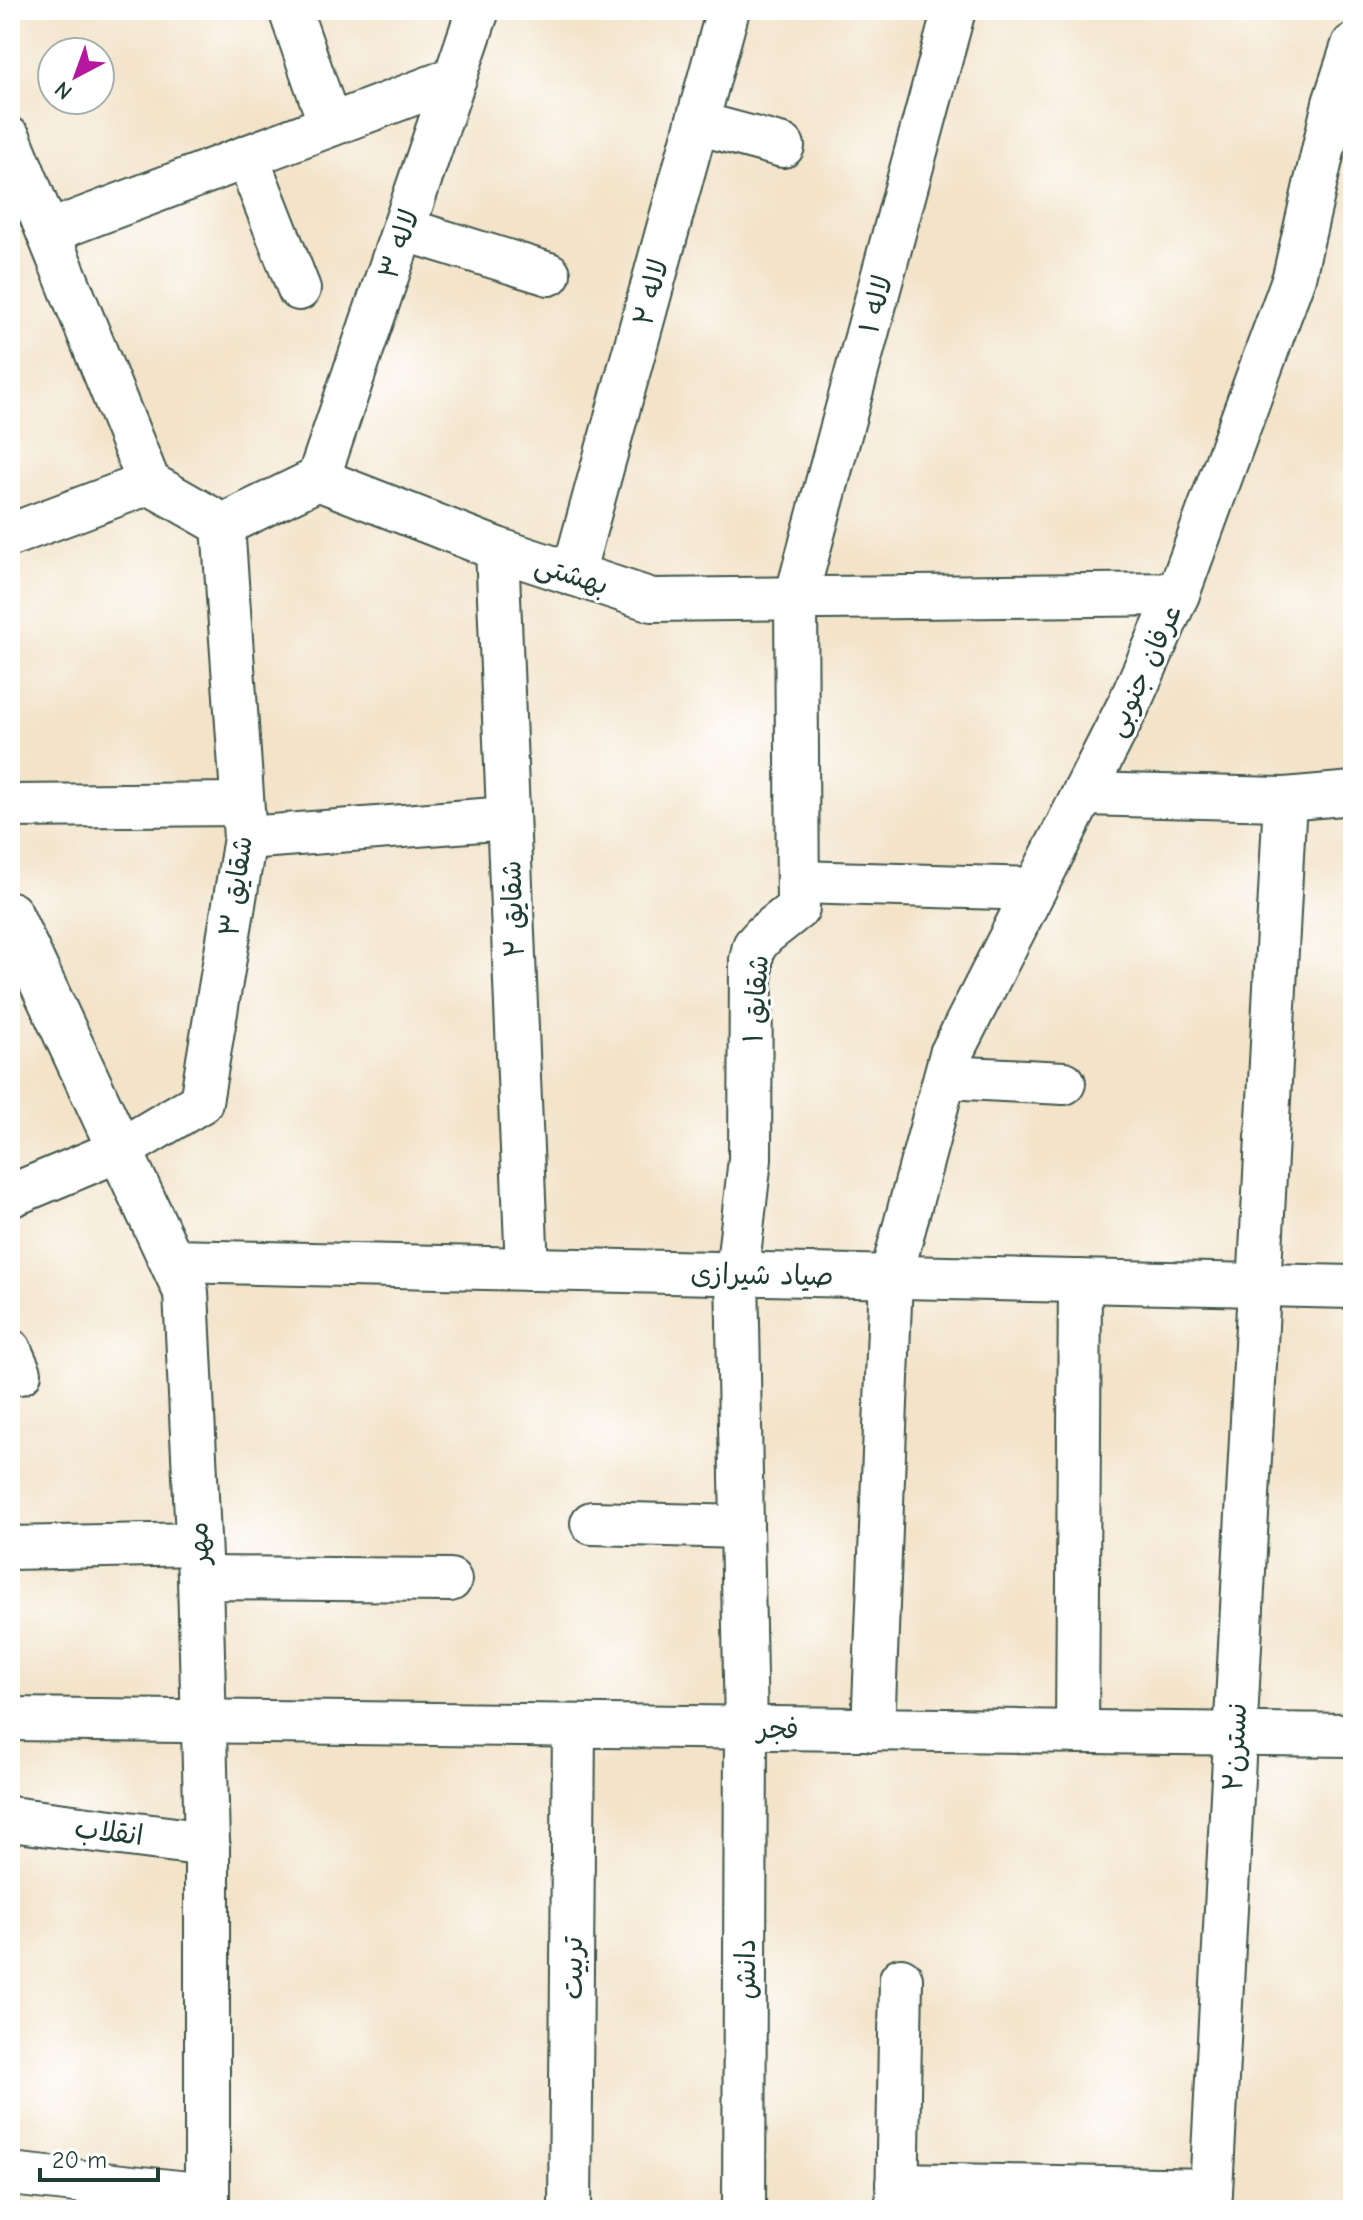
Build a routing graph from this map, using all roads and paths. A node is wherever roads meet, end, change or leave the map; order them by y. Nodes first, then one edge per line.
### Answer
1 (290, 10) edge
2 (478, 10) edge
3 (728, 10) edge
4 (954, 10) edge
5 (1353, 45) edge
6 (455, 78) junction
7 (697, 123) junction
8 (330, 125) junction
9 (10, 139) edge
10 (783, 146) dead end
11 (247, 157) junction
12 (403, 229) junction
13 (48, 232) junction
14 (549, 274) dead end
15 (299, 289) dead end
16 (318, 479) junction
17 (149, 483) junction
18 (223, 525) junction
19 (10, 535) edge
20 (497, 549) junction
21 (573, 574) junction
22 (1178, 594) junction
23 (796, 598) junction
24 (1353, 793) edge
25 (1083, 794) junction
26 (1285, 799) junction
27 (10, 806) edge
28 (508, 818) junction
29 (243, 821) junction
30 (798, 882) junction
31 (1035, 889) junction
32 (10, 914) edge
33 (945, 1077) junction
34 (1064, 1083) dead end
35 (120, 1150) junction
36 (10, 1196) edge
37 (171, 1261) junction
38 (527, 1269) junction
39 (737, 1273) junction
40 (891, 1277) junction
41 (1080, 1281) junction
42 (1259, 1284) junction
43 (1353, 1287) edge
44 (592, 1523) dead end
45 (742, 1527) junction
46 (10, 1548) edge
47 (199, 1561) junction
48 (450, 1580) dead end
49 (10, 1719) edge
50 (204, 1721) junction
51 (574, 1726) junction
52 (746, 1728) junction
53 (873, 1730) junction
54 (1077, 1732) junction
55 (1235, 1734) junction
56 (1353, 1735) edge
57 (10, 1819) edge
58 (207, 1844) junction
59 (901, 1979) dead end
60 (10, 2174) edge
61 (897, 2197) edge
62 (1210, 2200) edge
63 (207, 2202) edge
64 (570, 2210) edge
65 (744, 2210) edge

1 - 8 street
2 - 6 street, لاله ۳
3 - 7 street, لاله ۲
4 - 23 street, لاله ۱
5 - 22 street, عرفان جنوبی
6 - 8 street
6 - 12 street, لاله ۳
7 - 10 street
7 - 21 street, لاله ۲
8 - 11 street
9 - 13 street
11 - 13 street
11 - 15 street
12 - 14 street
12 - 16 street, لاله ۳
13 - 17 street
16 - 18 street
16 - 20 street, بهشتی
17 - 18 street
17 - 19 street
18 - 29 street, شقایق ۳
20 - 21 street, بهشتی
20 - 28 street, شقایق ۲
21 - 23 street, بهشتی
22 - 23 street, بهشتی
22 - 25 street, عرفان جنوبی
23 - 30 street, شقایق ۱
24 - 26 street
25 - 26 street
25 - 31 street, عرفان جنوبی
26 - 42 street, نسترن۲
27 - 29 street
28 - 29 street
28 - 38 street, شقایق ۲
29 - 35 street, شقایق ۳
30 - 31 street
30 - 39 street, شقایق ۱
31 - 33 street, عرفان جنوبی
32 - 35 street, مهر
33 - 34 street
33 - 40 street, عرفان جنوبی
35 - 36 street, شقایق ۳
35 - 37 street, مهر
37 - 38 street, صیاد شیرازی
37 - 47 street, مهر
38 - 39 street, صیاد شیرازی
39 - 40 street, صیاد شیرازی
39 - 45 street, شقایق ۱
40 - 41 street, صیاد شیرازی
40 - 53 street, عرفان جنوبی
41 - 42 street, صیاد شیرازی
41 - 54 street
42 - 43 street, صیاد شیرازی
42 - 55 street, نسترن۲
44 - 45 street
45 - 52 street, دانش
46 - 47 street
47 - 48 street
47 - 50 street, مهر
49 - 50 street, فجر
50 - 51 street, فجر
50 - 58 street, مهر
51 - 52 street, فجر
51 - 64 street, تربیت
52 - 53 street, فجر
52 - 65 street, دانش
53 - 54 street, فجر
54 - 55 street, فجر
55 - 56 street, فجر
55 - 62 street, نسترن۲
57 - 58 street, انقلاب
58 - 63 street, مهر
59 - 61 street
60 - 63 street
61 - 62 street

